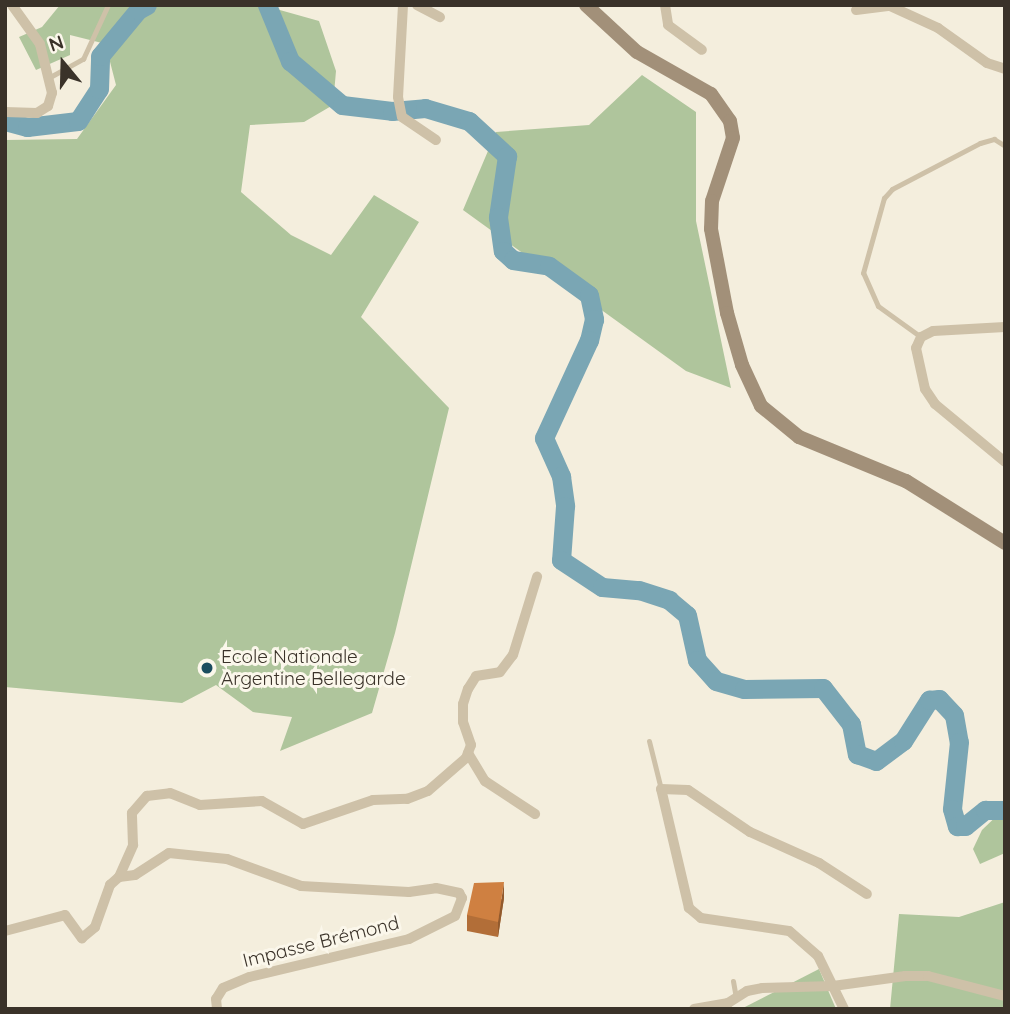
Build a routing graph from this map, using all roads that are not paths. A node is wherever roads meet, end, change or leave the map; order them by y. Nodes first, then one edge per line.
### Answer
1 (12, 5) edge
2 (108, 5) edge
3 (403, 5) edge
4 (417, 5) edge
5 (586, 5) edge
6 (665, 5) edge
7 (856, 10) dead end
8 (440, 17) dead end
9 (702, 50) dead end
10 (1005, 69) edge
11 (50, 77) junction
12 (5, 112) edge
13 (436, 140) dead end
14 (1005, 146) edge
15 (1005, 327) edge
16 (921, 337) junction
17 (1005, 462) edge
18 (1005, 543) edge
19 (537, 577) dead end
20 (649, 741) dead end
21 (468, 753) junction
22 (661, 789) junction
23 (535, 814) dead end
24 (119, 877) junction
25 (867, 894) dead end
26 (5, 931) edge
27 (733, 981) dead end
28 (833, 986) junction
29 (1005, 996) edge
30 (736, 998) junction
31 (217, 1009) edge
32 (694, 1009) edge
33 (844, 1009) edge

1 - 11 street
2 - 11 lane
3 - 13 street
4 - 8 street
5 - 18 main road
6 - 9 street
7 - 10 street
11 - 12 street
14 - 16 lane
15 - 16 street
16 - 17 street
19 - 21 street
20 - 22 lane
21 - 23 street
21 - 24 street
22 - 25 street
22 - 28 street
24 - 26 street
24 - 31 street, Impasse Brémond
27 - 30 lane
28 - 29 street
28 - 30 street
28 - 33 street
30 - 32 street

